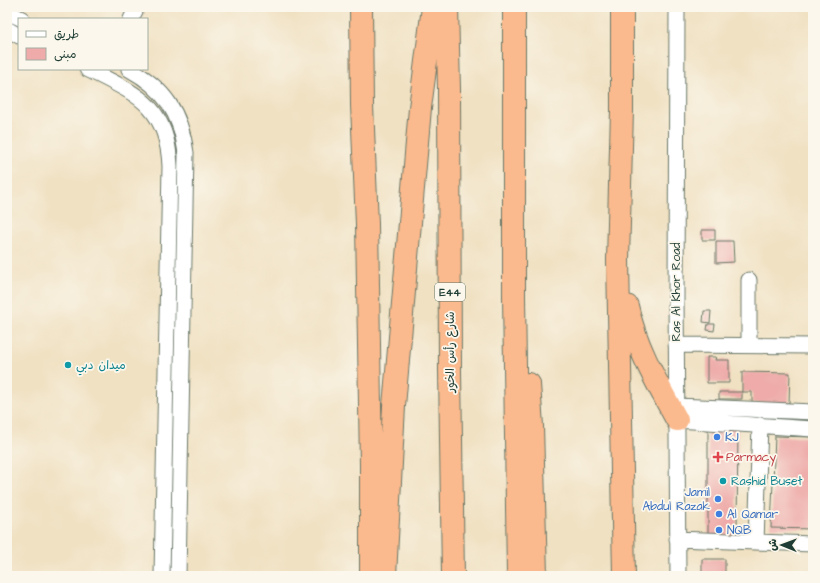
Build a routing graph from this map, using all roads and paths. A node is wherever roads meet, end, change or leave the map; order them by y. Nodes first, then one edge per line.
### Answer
1 (137, 7) edge
2 (361, 7) edge
3 (433, 7) edge
4 (447, 7) edge
5 (514, 7) edge
6 (622, 7) edge
7 (677, 7) edge
8 (7, 12) edge
9 (20, 18) edge
10 (132, 18) edge
11 (7, 29) edge
12 (18, 35) edge
13 (89, 70) edge
14 (130, 70) edge
15 (618, 260) junction
16 (749, 280) dead end
17 (514, 296) junction
18 (676, 345) junction
19 (749, 345) junction
20 (813, 346) edge
21 (813, 412) edge
22 (677, 413) junction
23 (760, 425) junction
24 (813, 429) edge
25 (677, 539) junction
26 (756, 542) junction
27 (813, 544) edge
28 (162, 576) edge
29 (178, 576) edge
30 (371, 576) edge
31 (385, 576) edge
32 (453, 576) edge
33 (518, 576) edge
34 (536, 576) edge
35 (624, 576) edge
36 (678, 576) edge

1 - 10 street
2 - 30 highway
3 - 31 highway
4 - 32 highway, شارع رأس الخور / E44
5 - 17 highway
6 - 15 highway
7 - 18 street, Ras Al Khor Road
8 - 9 street
11 - 12 street
13 - 28 street
14 - 29 street
15 - 22 highway
15 - 35 highway
16 - 19 street
17 - 33 highway
17 - 34 highway
18 - 19 street
18 - 22 street, Ras Al Khor Road
19 - 20 street
21 - 22 street
22 - 23 street
22 - 25 street, Ras Al Khor Road
23 - 24 street
23 - 26 street
25 - 26 street
25 - 36 street, Ras Al Khor Road
26 - 27 street

